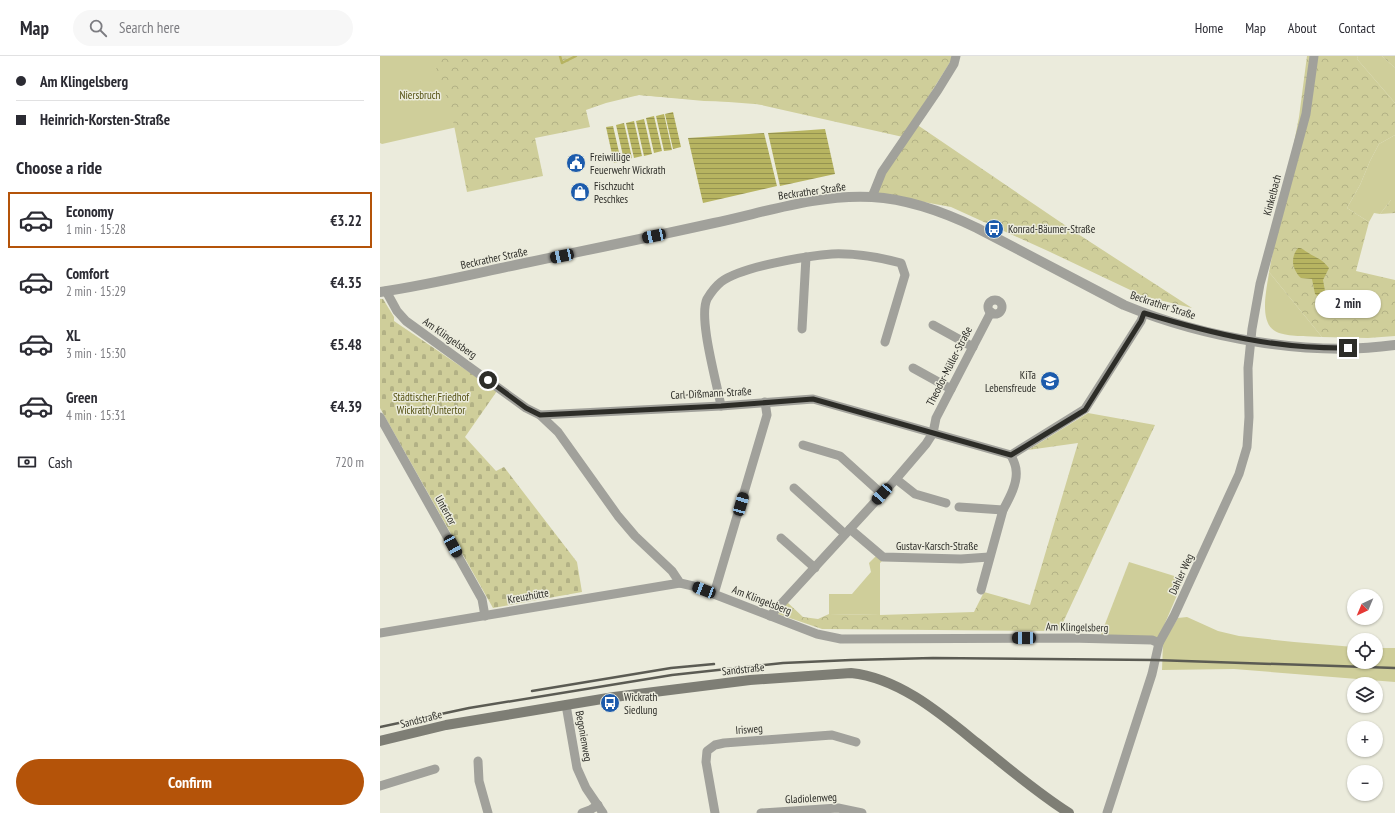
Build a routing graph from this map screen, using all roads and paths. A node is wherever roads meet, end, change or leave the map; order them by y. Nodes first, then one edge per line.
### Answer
1 (956, 56) edge
2 (1314, 56) edge
3 (872, 197) junction
4 (806, 258) junction
5 (383, 291) edge
6 (991, 312) dead end
7 (1144, 313) junction
8 (933, 325) dead end
9 (802, 329) dead end
10 (1250, 341) junction
11 (885, 342) dead end
12 (1395, 345) edge
13 (973, 347) junction
14 (913, 368) dead end
15 (951, 389) junction
16 (766, 402) junction
17 (721, 406) junction
18 (540, 415) junction
19 (380, 419) edge
20 (933, 433) junction
21 (803, 445) dead end
22 (1011, 455) junction
23 (896, 479) junction
24 (794, 488) dead end
25 (882, 494) junction
26 (946, 503) dead end
27 (959, 507) dead end
28 (1003, 510) junction
29 (848, 532) junction
30 (781, 538) dead end
31 (989, 557) junction
32 (814, 568) junction
33 (680, 582) junction
34 (981, 590) dead end
35 (714, 594) junction
36 (485, 616) junction
37 (770, 616) junction
38 (380, 633) edge
39 (1159, 643) junction
40 (566, 705) junction
41 (380, 741) edge
42 (856, 742) dead end
43 (478, 761) dead end
44 (435, 769) dead end
45 (380, 786) edge
46 (601, 809) edge
47 (488, 813) edge
48 (582, 813) edge
49 (715, 813) edge
50 (761, 813) edge
51 (862, 813) edge
52 (1068, 813) edge
53 (1107, 813) edge

1 - 3 street
2 - 10 street, Kinkelbach
3 - 5 street, Beckrather Straße
3 - 7 street, Beckrather Straße
4 - 9 street
4 - 11 street
4 - 17 street
5 - 18 street, Am Klingelsberg
6 - 13 street, Theodor-Müller-Straße
7 - 10 street, Beckrather Straße
7 - 22 street
8 - 13 street
10 - 12 street, Beckrather Straße
10 - 39 street, Dahler Weg
13 - 15 street, Theodor-Müller-Straße
14 - 15 street
15 - 20 street, Theodor-Müller-Straße
16 - 17 street, Carl-Dißmann-Straße
16 - 20 street, Carl-Dißmann-Straße
16 - 35 street
17 - 18 street, Carl-Dißmann-Straße
18 - 33 street, Am Klingelsberg
19 - 36 street, Untertor
20 - 22 street
20 - 23 street
21 - 25 street
22 - 28 street, Gustav-Karsch-Straße
23 - 25 street
23 - 26 street
24 - 29 street
25 - 29 street
27 - 28 street
28 - 31 street, Gustav-Karsch-Straße
29 - 31 street, Gustav-Karsch-Straße
29 - 32 street
30 - 32 street
31 - 34 street
32 - 37 street
33 - 35 street, Am Klingelsberg
33 - 36 street, Kreuzhütte
35 - 37 street, Am Klingelsberg
36 - 38 street, Kreuzhütte
37 - 39 street, Am Klingelsberg
39 - 53 street, Dahler Weg
40 - 41 main road, Sandstraße
40 - 46 street, Begonienweg
40 - 52 main road, Sandstraße
42 - 49 street, Irisweg
43 - 47 street
44 - 45 street
46 - 48 street
50 - 51 street, Gladiolenweg

